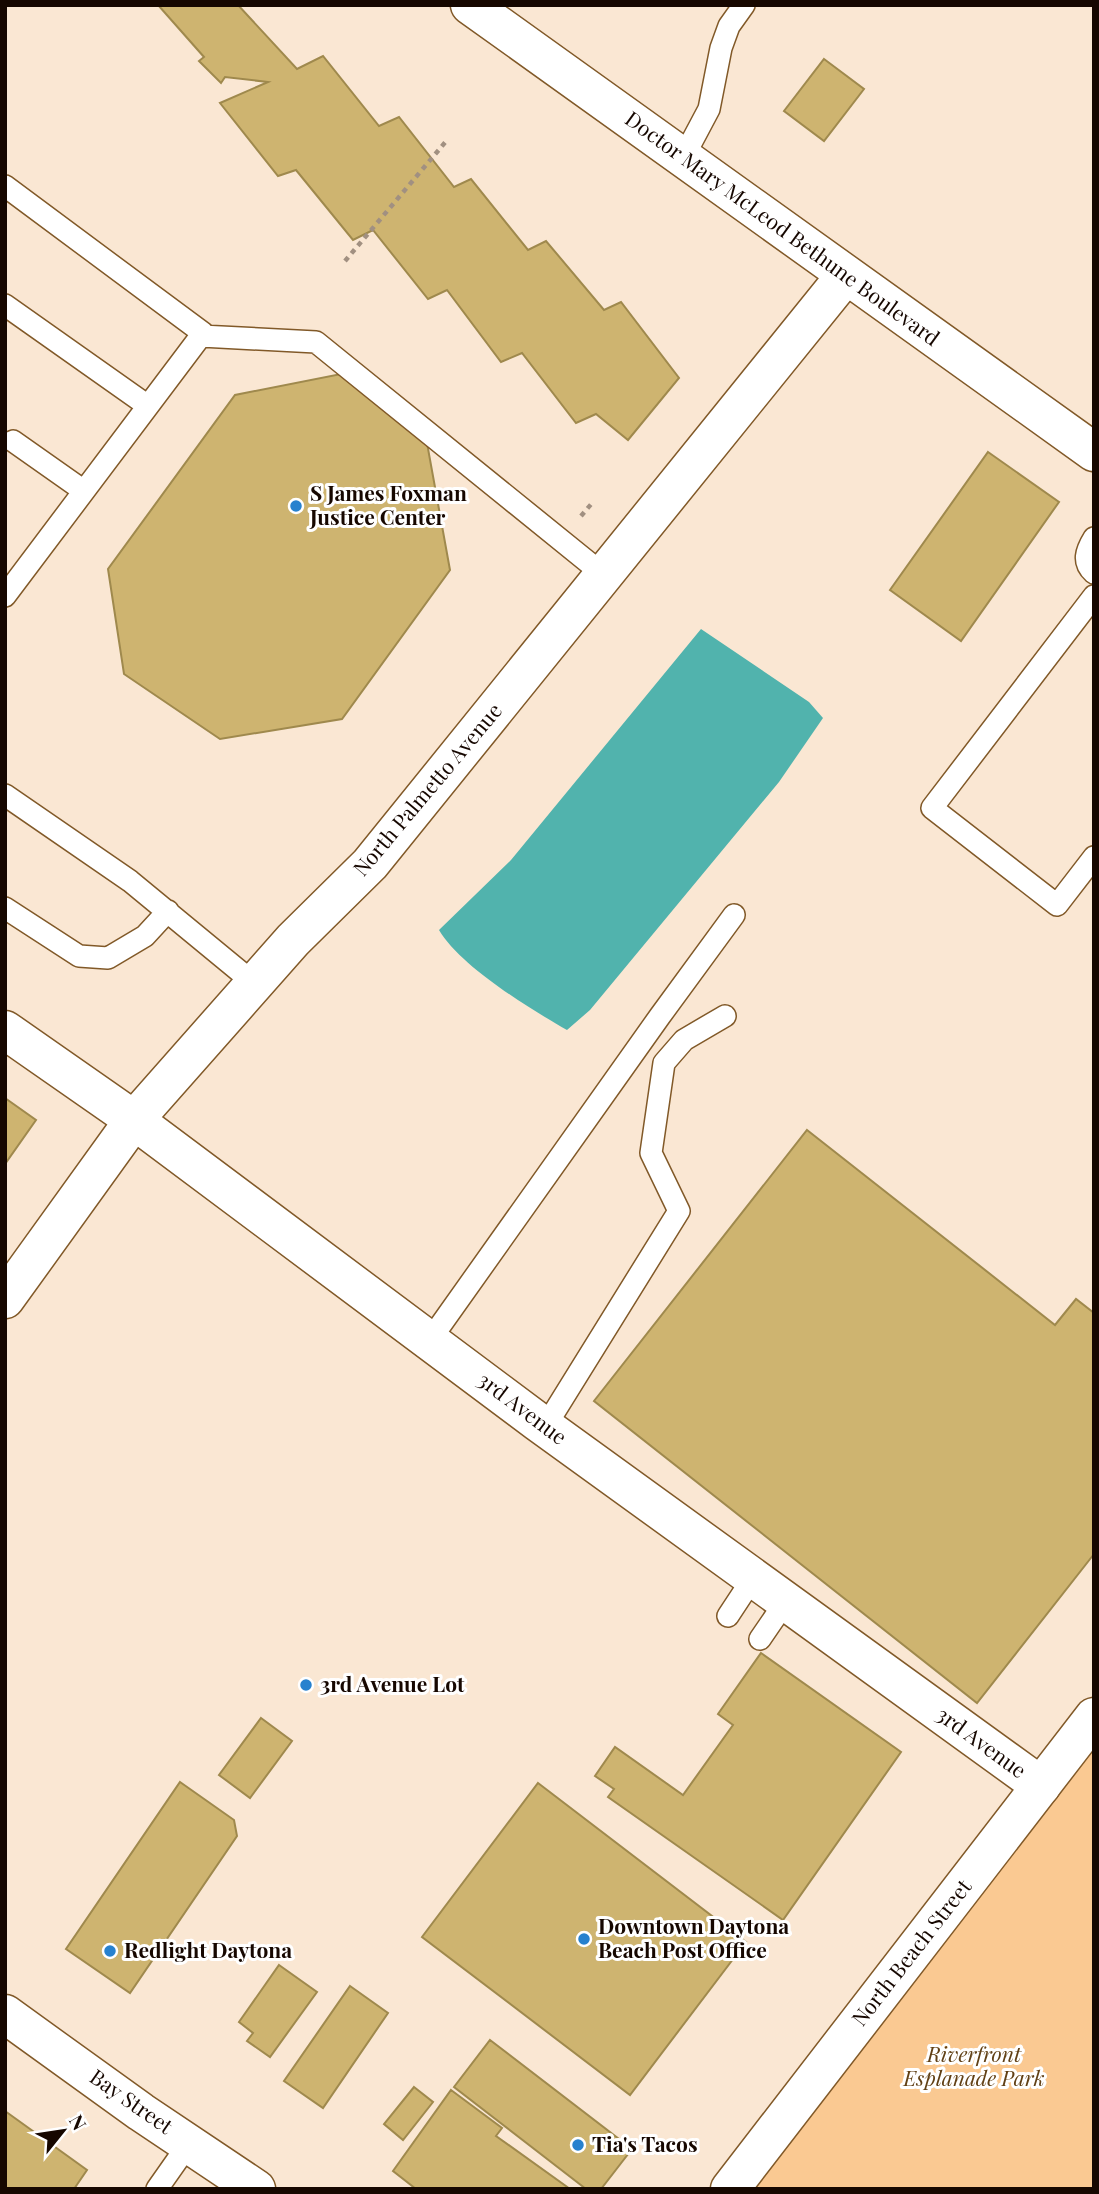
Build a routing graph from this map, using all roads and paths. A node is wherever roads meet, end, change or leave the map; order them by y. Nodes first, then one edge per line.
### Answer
1 (470, 5) edge
2 (744, 5) edge
3 (448, 139) dead end
4 (683, 158) junction
5 (5, 186) edge
6 (345, 261) dead end
7 (846, 275) junction
8 (5, 305) edge
9 (201, 336) junction
10 (148, 406) junction
11 (8, 443) edge
12 (1094, 452) edge
13 (84, 491) junction
14 (593, 502) dead end
15 (581, 516) dead end
16 (1094, 538) edge
17 (1094, 573) edge
18 (604, 575) junction
19 (5, 596) edge
20 (1094, 596) edge
21 (5, 795) edge
22 (1094, 857) edge
23 (5, 908) edge
24 (168, 911) junction
25 (734, 915) dead end
26 (255, 984) junction
27 (725, 1016) dead end
28 (5, 1030) edge
29 (134, 1120) junction
30 (5, 1299) edge
31 (430, 1340) junction
32 (545, 1427) junction
33 (753, 1578) junction
34 (786, 1601) junction
35 (728, 1616) dead end
36 (760, 1639) dead end
37 (1094, 1717) edge
38 (1041, 1786) junction
39 (5, 2014) edge
40 (190, 2143) junction
41 (157, 2189) edge
42 (256, 2189) edge
43 (730, 2189) edge

1 - 4 street, Doctor Mary McLeod Bethune Boulevard
2 - 4 lane
3 - 6 path
4 - 7 street, Doctor Mary McLeod Bethune Boulevard
5 - 9 lane
7 - 12 street, Doctor Mary McLeod Bethune Boulevard
7 - 18 street, North Palmetto Avenue
8 - 10 lane
9 - 10 lane
9 - 18 lane
10 - 13 lane
11 - 13 lane
13 - 19 lane
14 - 15 path
16 - 17 lane
18 - 26 street, North Palmetto Avenue
20 - 22 lane
21 - 24 lane
23 - 24 lane
24 - 26 lane
25 - 31 lane
26 - 29 street, North Palmetto Avenue
27 - 32 lane
28 - 29 street, 3rd Avenue
29 - 30 street, North Palmetto Avenue
29 - 31 street, 3rd Avenue
31 - 32 street, 3rd Avenue
32 - 33 street, 3rd Avenue
33 - 34 street, 3rd Avenue
33 - 35 lane
34 - 36 lane
34 - 38 street, 3rd Avenue
37 - 38 street, North Beach Street
38 - 43 street, North Beach Street
39 - 40 street, Bay Street
40 - 41 lane
40 - 42 street, Bay Street

